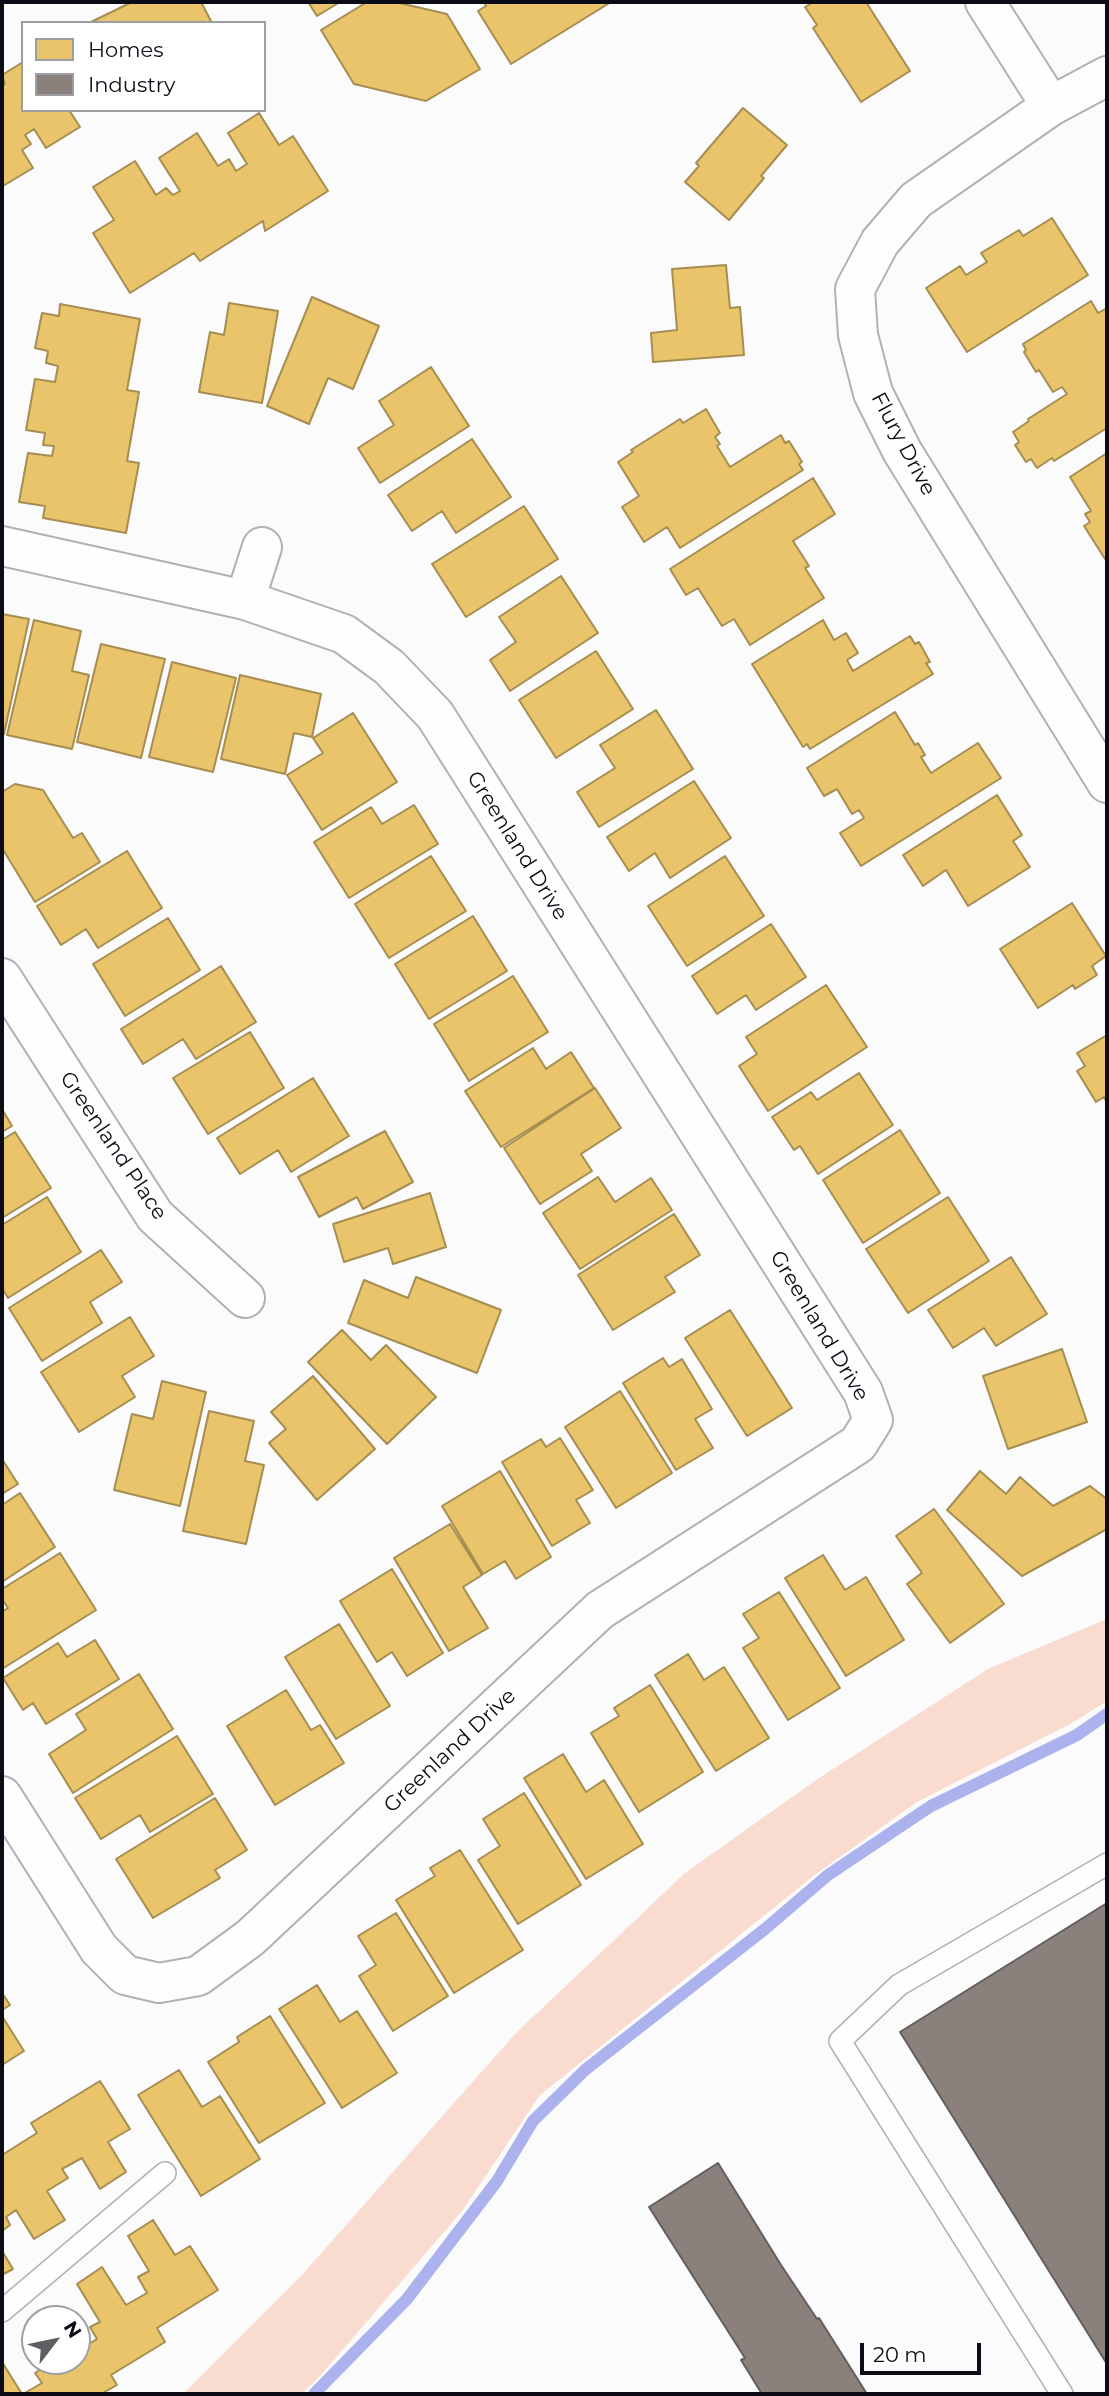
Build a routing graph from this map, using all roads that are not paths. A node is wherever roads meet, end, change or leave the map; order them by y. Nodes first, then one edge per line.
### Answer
1 (985, 2) edge
2 (1107, 76) edge
3 (1051, 106) junction
4 (2, 546) edge
5 (262, 547) dead end
6 (245, 600) junction
7 (1107, 783) edge
8 (2, 978) edge
9 (244, 1298) dead end
10 (2, 1796) edge
11 (1107, 1864) edge
12 (165, 2173) dead end
13 (2, 2311) edge
14 (1062, 2394) edge

1 - 3 street
2 - 3 street, Flury Drive
3 - 7 street, Flury Drive
4 - 6 street, Greenland Drive
5 - 6 street
6 - 10 street, Greenland Drive
8 - 9 street, Greenland Place
11 - 14 lane
12 - 13 lane

